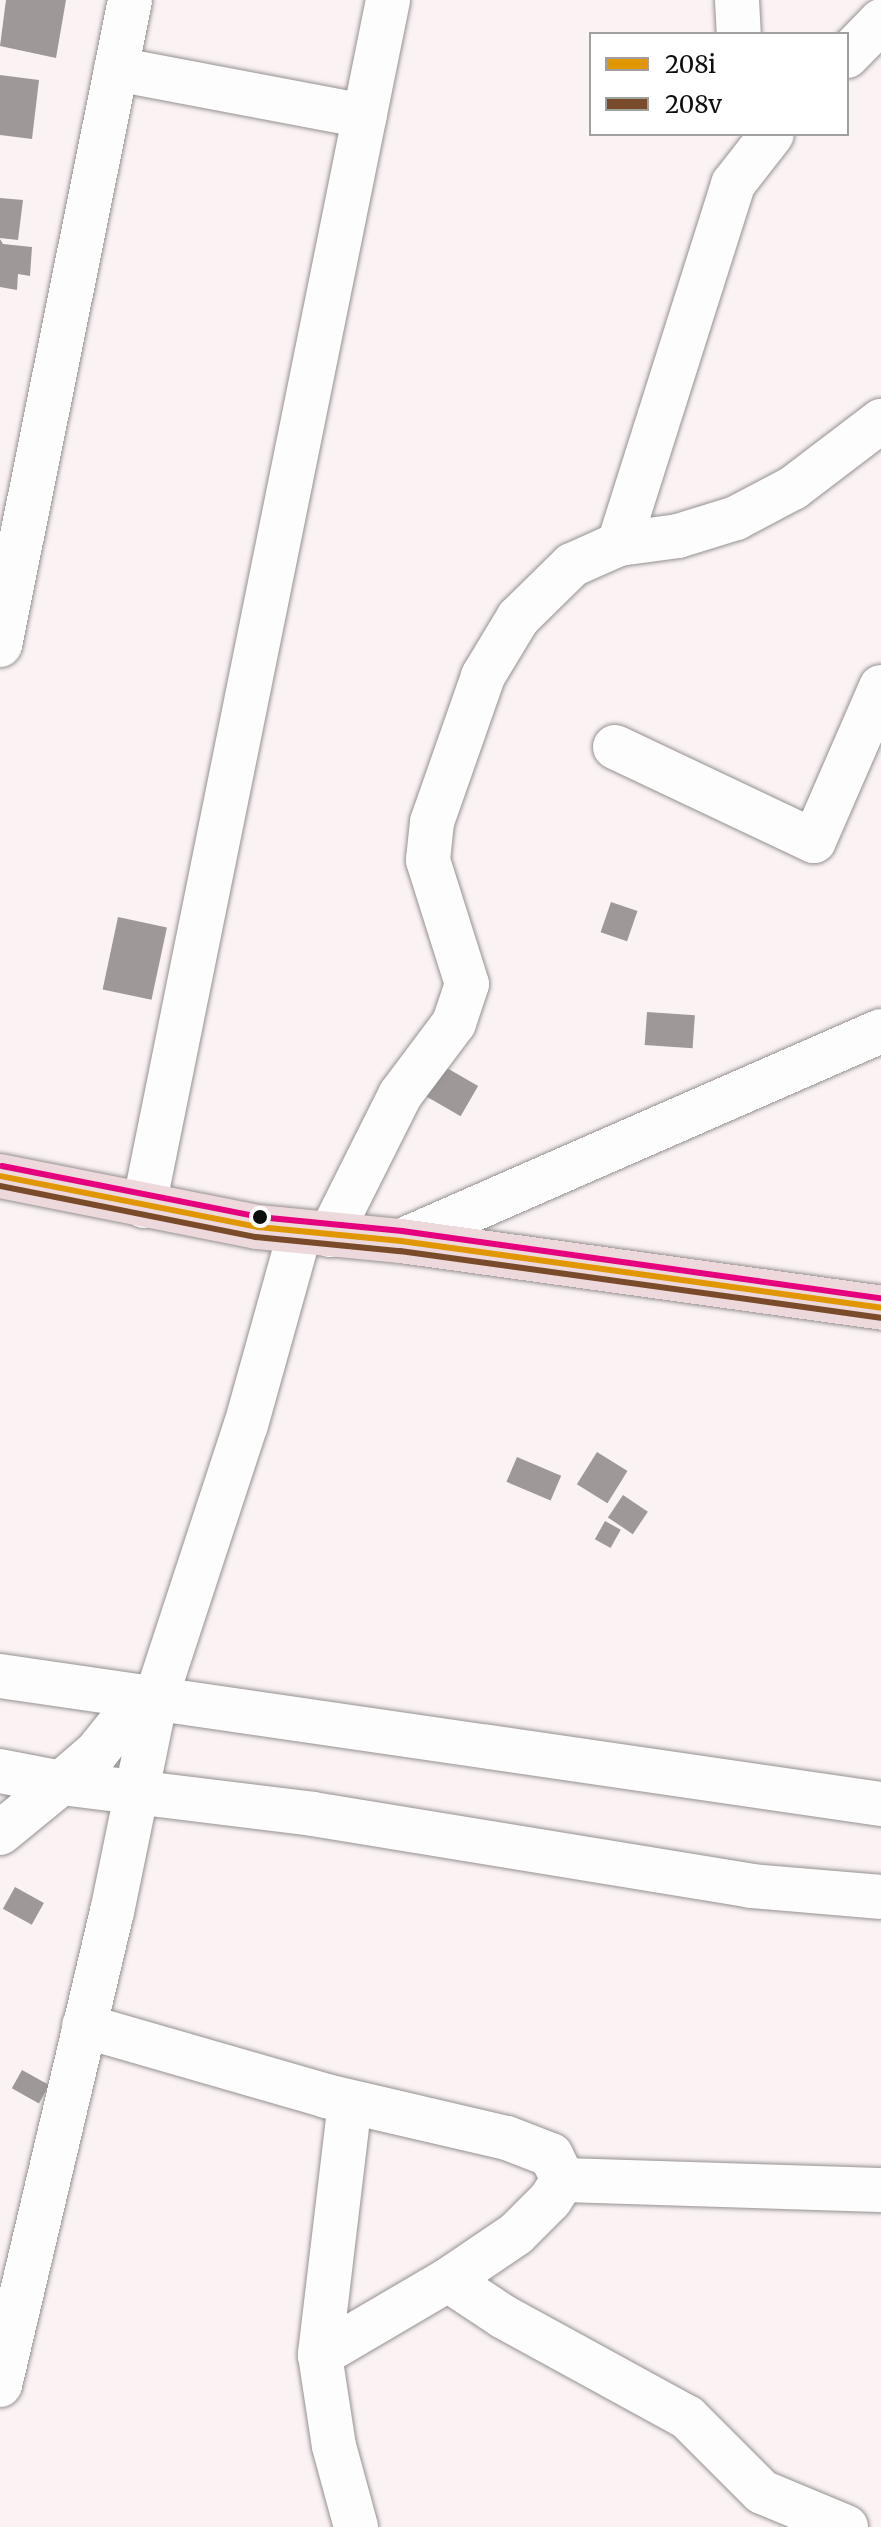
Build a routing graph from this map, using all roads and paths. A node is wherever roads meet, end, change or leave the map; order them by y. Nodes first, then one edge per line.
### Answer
1 (130, 0) edge
2 (388, 0) edge
3 (737, 0) edge
4 (881, 21) edge
5 (739, 32) edge
6 (849, 54) edge
7 (116, 69) junction
8 (365, 116) junction
9 (758, 141) edge
10 (881, 421) edge
11 (619, 544) junction
12 (0, 645) edge
13 (881, 687) edge
14 (615, 747) dead end
15 (881, 1031) edge
16 (0, 1176) edge
17 (144, 1206) junction
18 (315, 1234) junction
19 (401, 1241) junction
20 (881, 1308) edge
21 (0, 1676) edge
22 (149, 1697) junction
23 (0, 1771) edge
24 (61, 1783) junction
25 (139, 1789) junction
26 (881, 1804) edge
27 (0, 1833) edge
28 (881, 1897) edge
29 (84, 2026) junction
30 (350, 2102) junction
31 (563, 2180) junction
32 (881, 2190) edge
33 (448, 2280) junction
34 (320, 2355) junction
35 (0, 2385) edge
36 (356, 2527) edge
37 (846, 2527) edge

1 - 7 street
2 - 8 street
3 - 5 street
4 - 6 street
7 - 8 street
7 - 12 street
8 - 17 street
9 - 11 street
10 - 11 street
11 - 18 street
13 - 14 street
15 - 19 street
16 - 17 main road
17 - 18 main road
18 - 19 main road
18 - 22 street
19 - 20 main road
21 - 22 street
22 - 24 street
22 - 25 street
22 - 26 street
23 - 24 street
24 - 25 street
24 - 27 street
25 - 28 street
25 - 29 street
29 - 30 street
29 - 35 street
30 - 31 street
30 - 34 street
31 - 32 street
31 - 33 street
33 - 34 street
33 - 37 street
34 - 36 street

